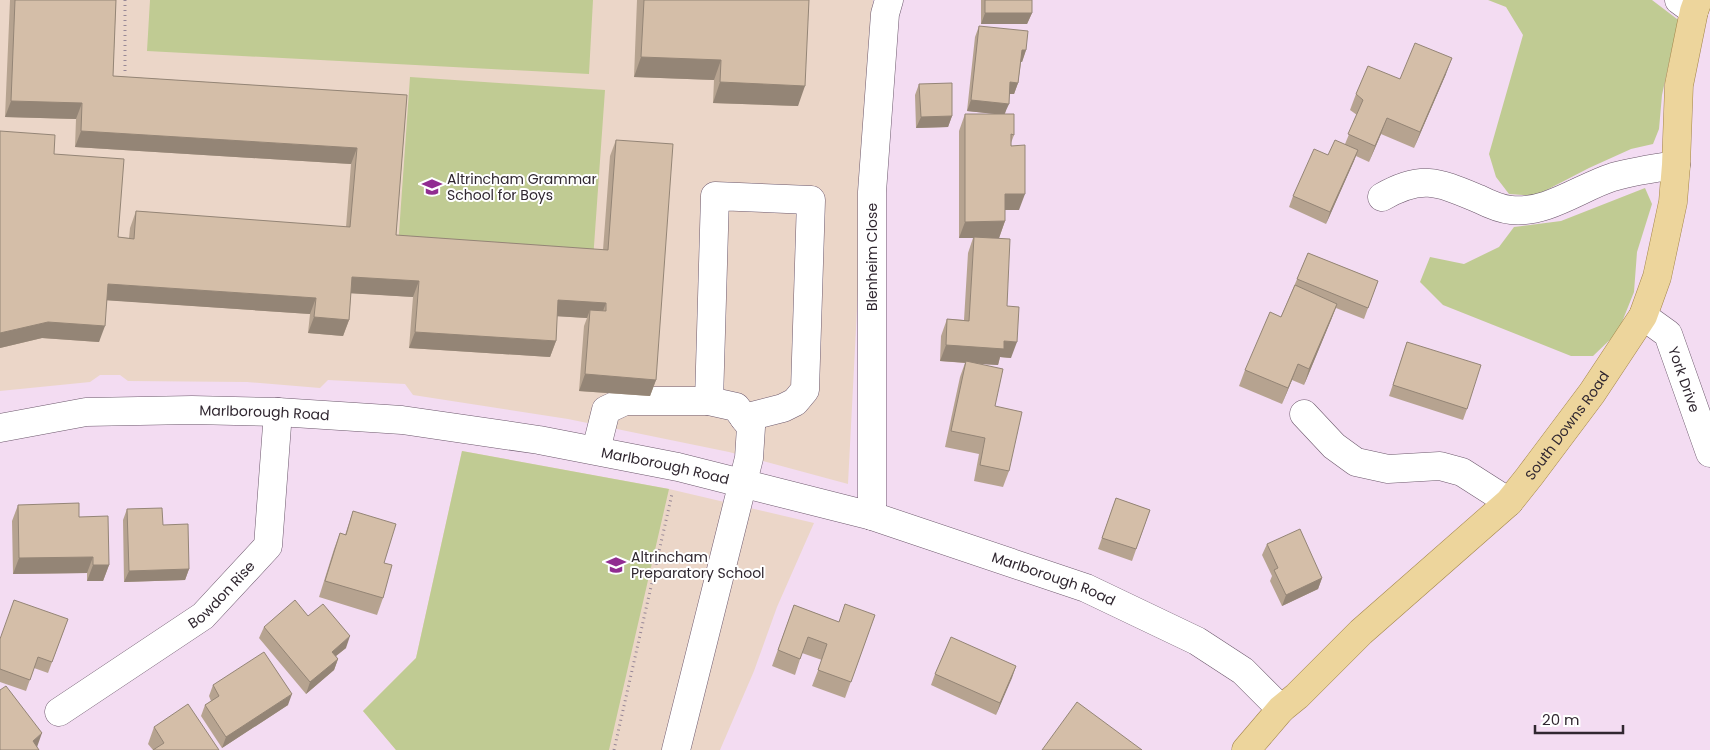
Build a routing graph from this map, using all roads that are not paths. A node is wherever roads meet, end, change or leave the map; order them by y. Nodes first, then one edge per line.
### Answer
1 (889, 0) edge
2 (1690, 4) edge
3 (1676, 165) junction
4 (1382, 197) dead end
5 (1643, 316) junction
6 (709, 401) junction
7 (278, 412) junction
8 (1304, 414) dead end
9 (744, 418) junction
10 (0, 428) edge
11 (596, 450) junction
12 (1710, 453) edge
13 (742, 482) junction
14 (1508, 502) junction
15 (872, 516) junction
16 (1281, 709) junction
17 (59, 712) dead end
18 (676, 750) edge
19 (1246, 750) edge

1 - 15 street, Blenheim Close
2 - 3 main road, South Downs Road
3 - 4 street
3 - 5 main road, South Downs Road
5 - 12 street, York Drive
5 - 14 main road, South Downs Road
6 - 9 street
6 - 9 street
6 - 11 street
7 - 10 street, Marlborough Road
7 - 11 street, Marlborough Road
7 - 17 street, Bowdon Rise
8 - 14 street
9 - 13 street
11 - 13 street, Marlborough Road
13 - 15 street, Marlborough Road
13 - 18 street
14 - 16 main road, South Downs Road
15 - 16 street, Marlborough Road
16 - 19 main road, South Downs Road

